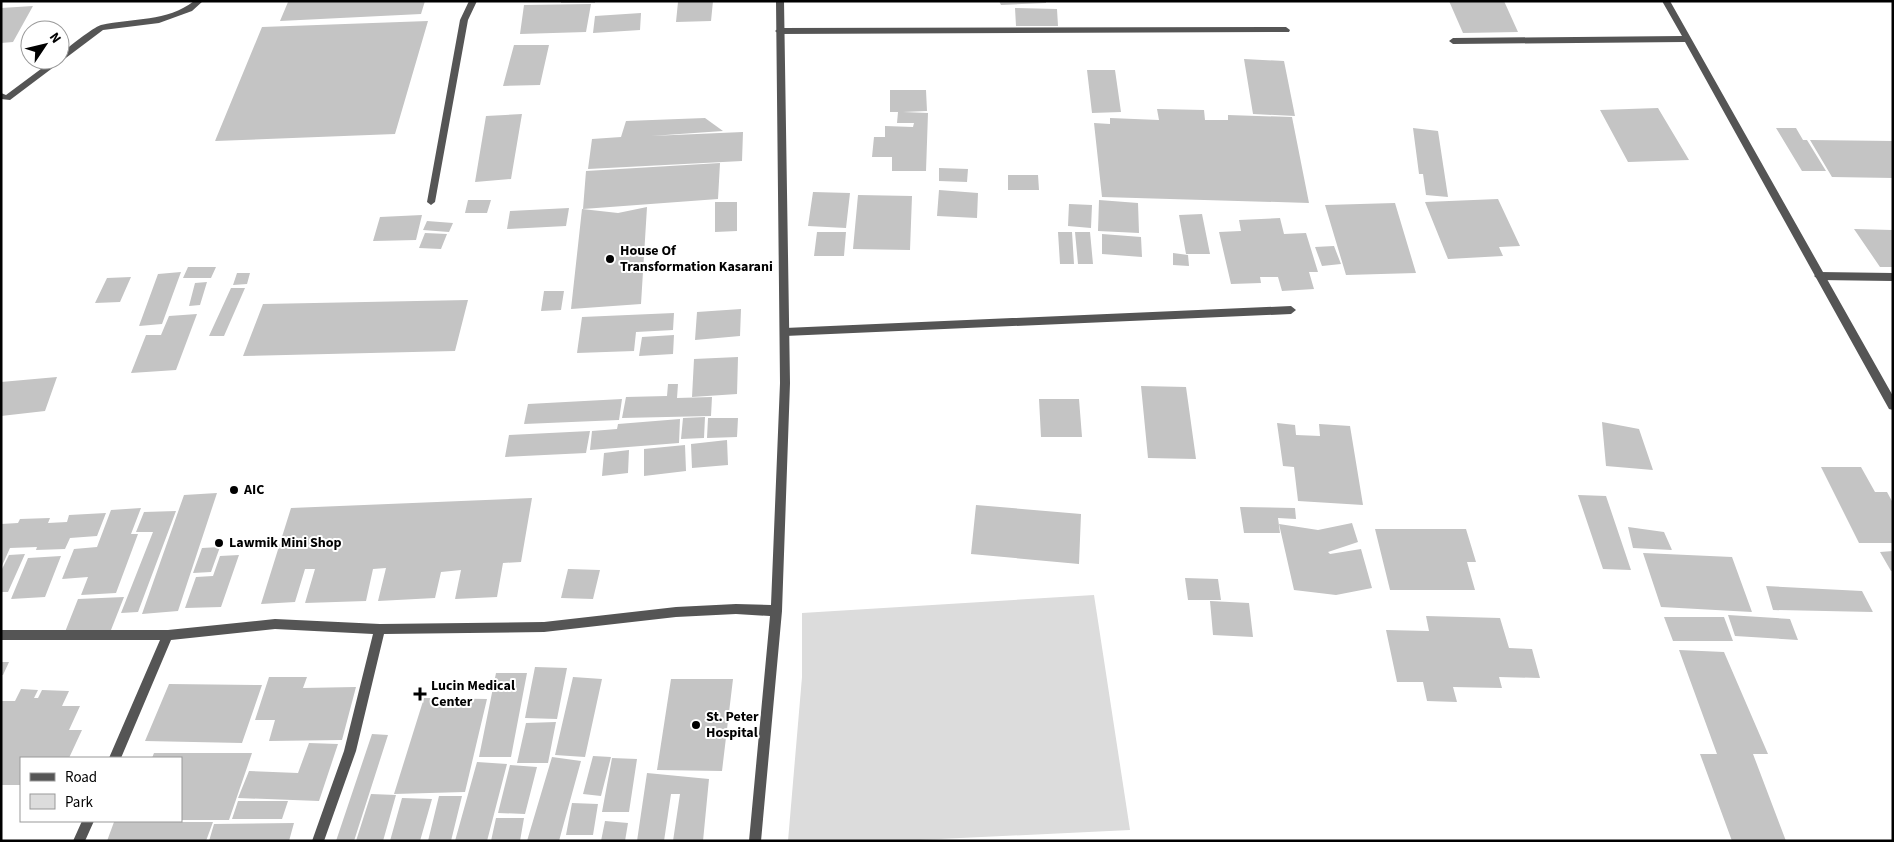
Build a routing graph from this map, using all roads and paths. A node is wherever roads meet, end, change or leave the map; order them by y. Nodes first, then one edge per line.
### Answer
1 (198, 1) edge
2 (473, 1) edge
3 (780, 1) edge
4 (1666, 1) edge
5 (1286, 30) dead end
6 (780, 31) junction
7 (1687, 39) junction
8 (1453, 41) dead end
9 (70, 51) edge
10 (44, 70) edge
11 (1, 96) edge
12 (431, 202) dead end
13 (1819, 276) junction
14 (1893, 277) edge
15 (1291, 310) dead end
16 (785, 332) junction
17 (1893, 406) edge
18 (776, 611) junction
19 (380, 629) junction
20 (1, 635) edge
21 (168, 635) junction
22 (115, 757) edge
23 (88, 822) edge
24 (79, 841) edge
25 (318, 841) edge
26 (755, 841) edge

1 - 9 street
2 - 12 street
3 - 6 street
4 - 7 street
5 - 6 street
6 - 16 street
7 - 8 street
7 - 13 street
10 - 11 street
13 - 14 street
13 - 17 street
15 - 16 street
16 - 18 street
18 - 19 street
18 - 26 street
19 - 21 street
19 - 25 street
20 - 21 street
21 - 22 street
23 - 24 street

